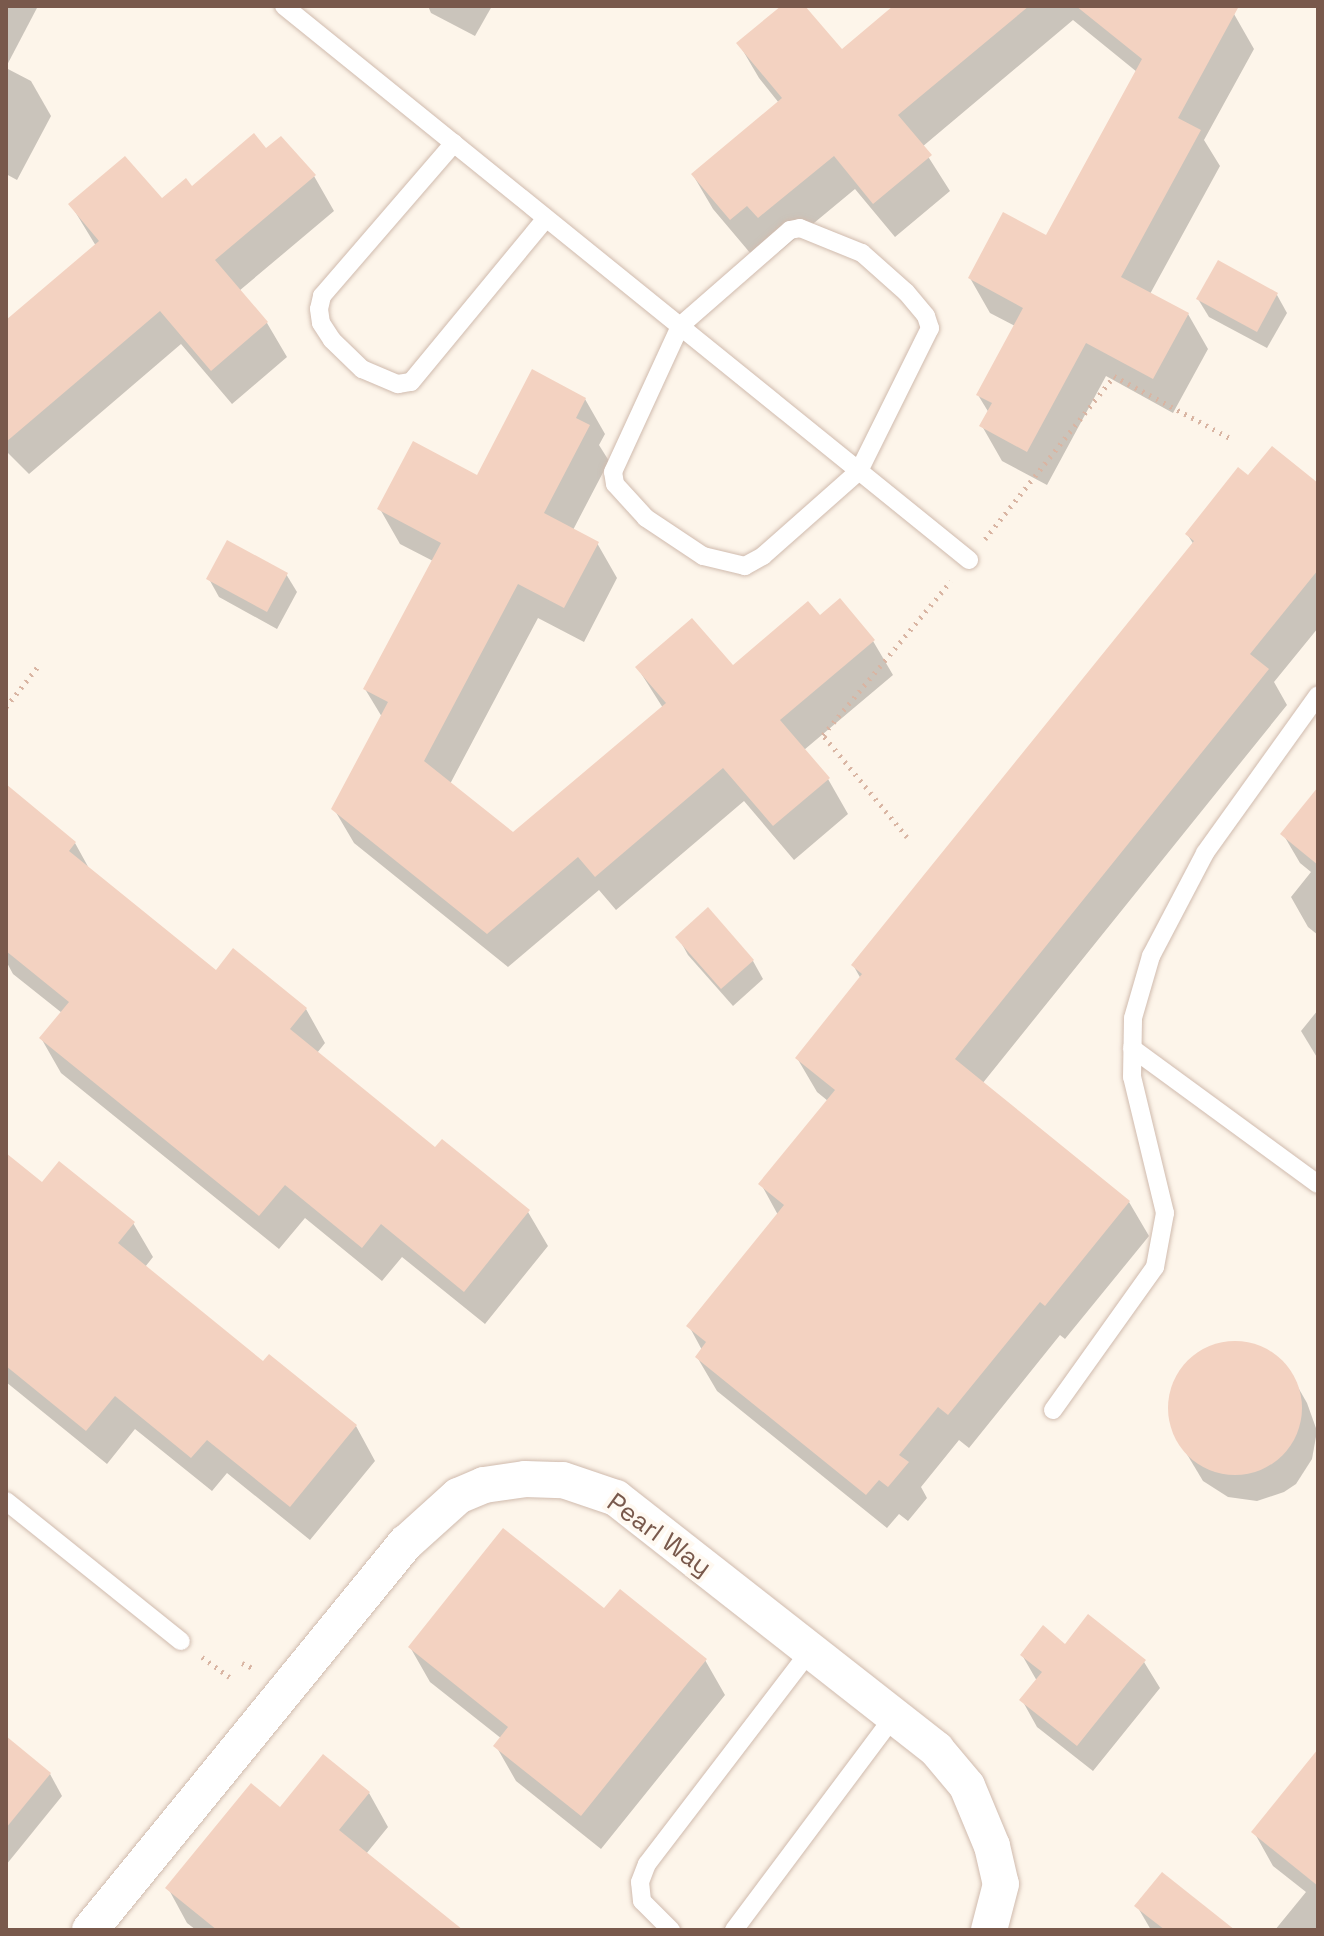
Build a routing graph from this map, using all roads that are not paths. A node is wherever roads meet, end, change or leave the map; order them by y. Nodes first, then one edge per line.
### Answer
1 (284, 6) edge
2 (454, 143) junction
3 (546, 218) junction
4 (680, 326) junction
5 (859, 471) junction
6 (969, 560) dead end
7 (1318, 695) edge
8 (1132, 1048) junction
9 (1318, 1184) edge
10 (1053, 1410) dead end
11 (6, 1501) edge
12 (181, 1641) dead end
13 (810, 1651) junction
14 (894, 1716) junction
15 (90, 1930) edge
16 (671, 1930) edge
17 (734, 1930) edge
18 (989, 1930) edge

1 - 2 lane
2 - 3 lane
2 - 3 lane
3 - 4 lane
4 - 5 lane
4 - 5 lane
4 - 5 lane
5 - 6 lane
7 - 8 lane
8 - 9 lane
8 - 10 lane
11 - 12 lane
13 - 14 street, Pearl Way
13 - 15 street, Pearl Way
13 - 16 lane
14 - 17 lane
14 - 18 street, Pearl Way

